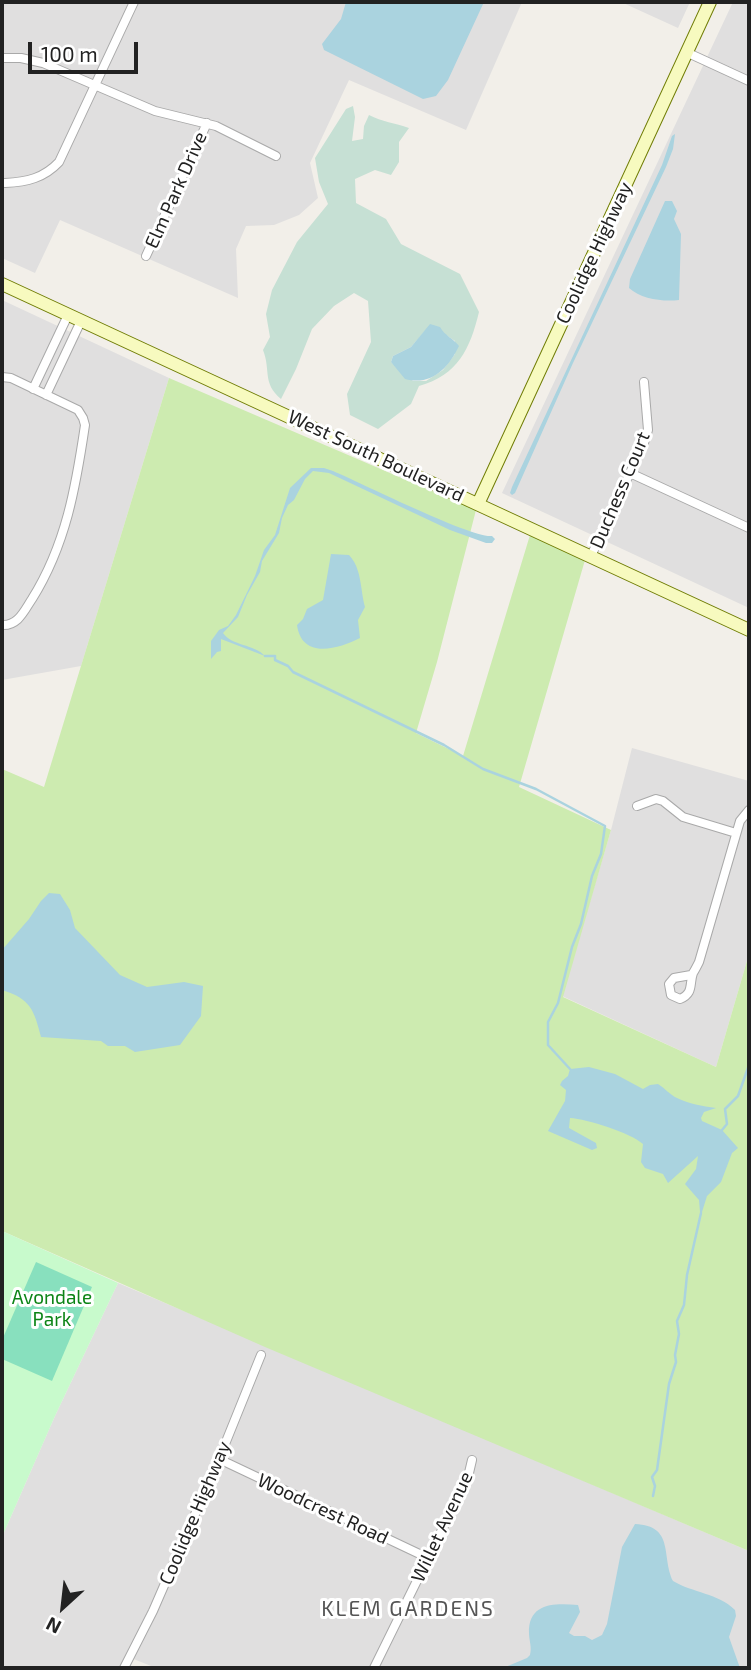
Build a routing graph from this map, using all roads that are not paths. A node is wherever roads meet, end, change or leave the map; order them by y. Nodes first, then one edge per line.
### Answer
1 (134, 2) edge
2 (710, 2) edge
3 (686, 52) junction
4 (2, 58) edge
5 (749, 81) edge
6 (96, 84) junction
7 (206, 123) junction
8 (276, 156) dead end
9 (5, 183) dead end
10 (146, 256) dead end
11 (2, 284) edge
12 (68, 315) junction
13 (80, 321) junction
14 (2, 377) edge
15 (644, 382) dead end
16 (33, 389) junction
17 (46, 395) junction
18 (630, 474) junction
19 (478, 503) junction
20 (749, 528) edge
21 (592, 556) junction
22 (2, 625) edge
23 (749, 630) edge
24 (638, 806) dead end
25 (749, 810) edge
26 (736, 833) junction
27 (691, 975) dead end
28 (261, 1355) dead end
29 (219, 1460) junction
30 (472, 1460) dead end
31 (428, 1558) junction
32 (124, 1668) edge
33 (374, 1668) edge

1 - 6 street
2 - 3 main road, Coolidge Highway
3 - 5 street
3 - 19 main road, Coolidge Highway
4 - 6 street
6 - 7 street
6 - 9 street
7 - 8 street
7 - 10 street, Elm Park Drive
11 - 12 main road, West South Boulevard
12 - 13 main road, West South Boulevard
12 - 16 street
13 - 17 street
13 - 19 main road, West South Boulevard
14 - 16 street
15 - 18 street, Duchess Court
16 - 17 street
17 - 22 street
18 - 20 street
18 - 21 street, Duchess Court
19 - 21 main road, West South Boulevard
21 - 23 main road, West South Boulevard
24 - 26 street
25 - 26 street
26 - 27 street
28 - 29 street, Coolidge Highway
29 - 31 street, Woodcrest Road
29 - 32 street, Coolidge Highway
30 - 31 street, Willet Avenue
31 - 33 street, Willet Avenue

